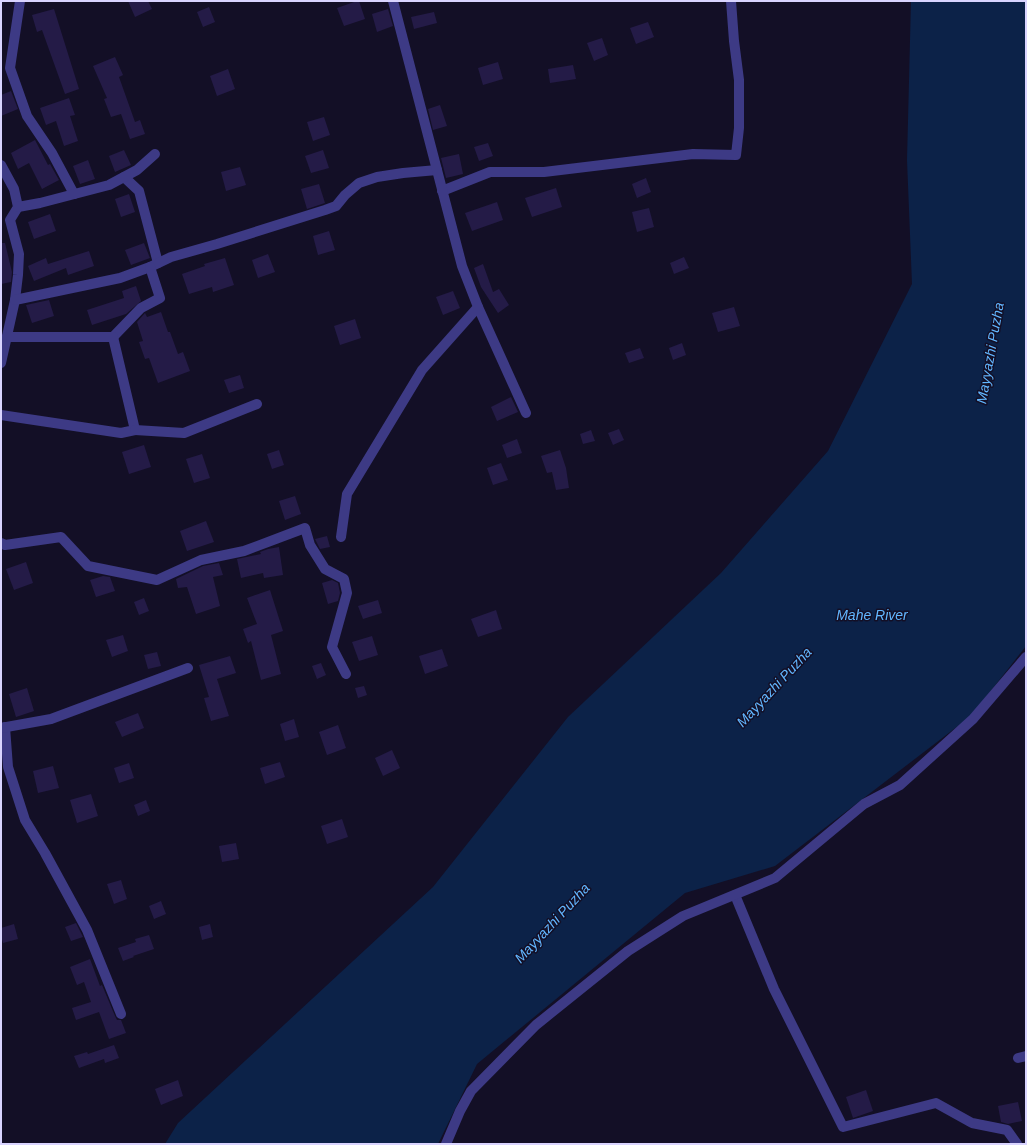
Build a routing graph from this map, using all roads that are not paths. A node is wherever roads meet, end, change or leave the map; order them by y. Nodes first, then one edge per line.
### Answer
1 (20, 1) edge
2 (393, 1) edge
3 (731, 1) edge
4 (155, 154) dead end
5 (1, 164) edge
6 (437, 170) junction
7 (124, 177) junction
8 (442, 191) junction
9 (74, 194) junction
10 (18, 207) junction
11 (6, 221) edge
12 (154, 265) junction
13 (16, 300) junction
14 (478, 307) junction
15 (7, 336) junction
16 (113, 337) junction
17 (1, 363) edge
18 (257, 404) dead end
19 (526, 413) dead end
20 (1, 415) edge
21 (135, 430) junction
22 (341, 537) dead end
23 (1, 543) edge
24 (1026, 657) edge
25 (188, 668) dead end
26 (346, 674) dead end
27 (3, 728) edge
28 (734, 894) junction
29 (121, 1014) dead end
30 (446, 1144) edge
31 (1017, 1144) edge

1 - 9 street
2 - 6 street
3 - 8 street
4 - 7 street
5 - 10 street
6 - 8 street
6 - 12 street
7 - 9 street
7 - 12 street
8 - 14 street
9 - 10 street
10 - 11 street
11 - 13 street
12 - 13 street
12 - 16 street
13 - 15 street
14 - 19 street
14 - 22 street
15 - 16 street
15 - 17 street
16 - 21 street
18 - 21 street
20 - 21 street
23 - 26 street
24 - 28 street
25 - 27 street
27 - 29 street
28 - 30 street
28 - 31 street

